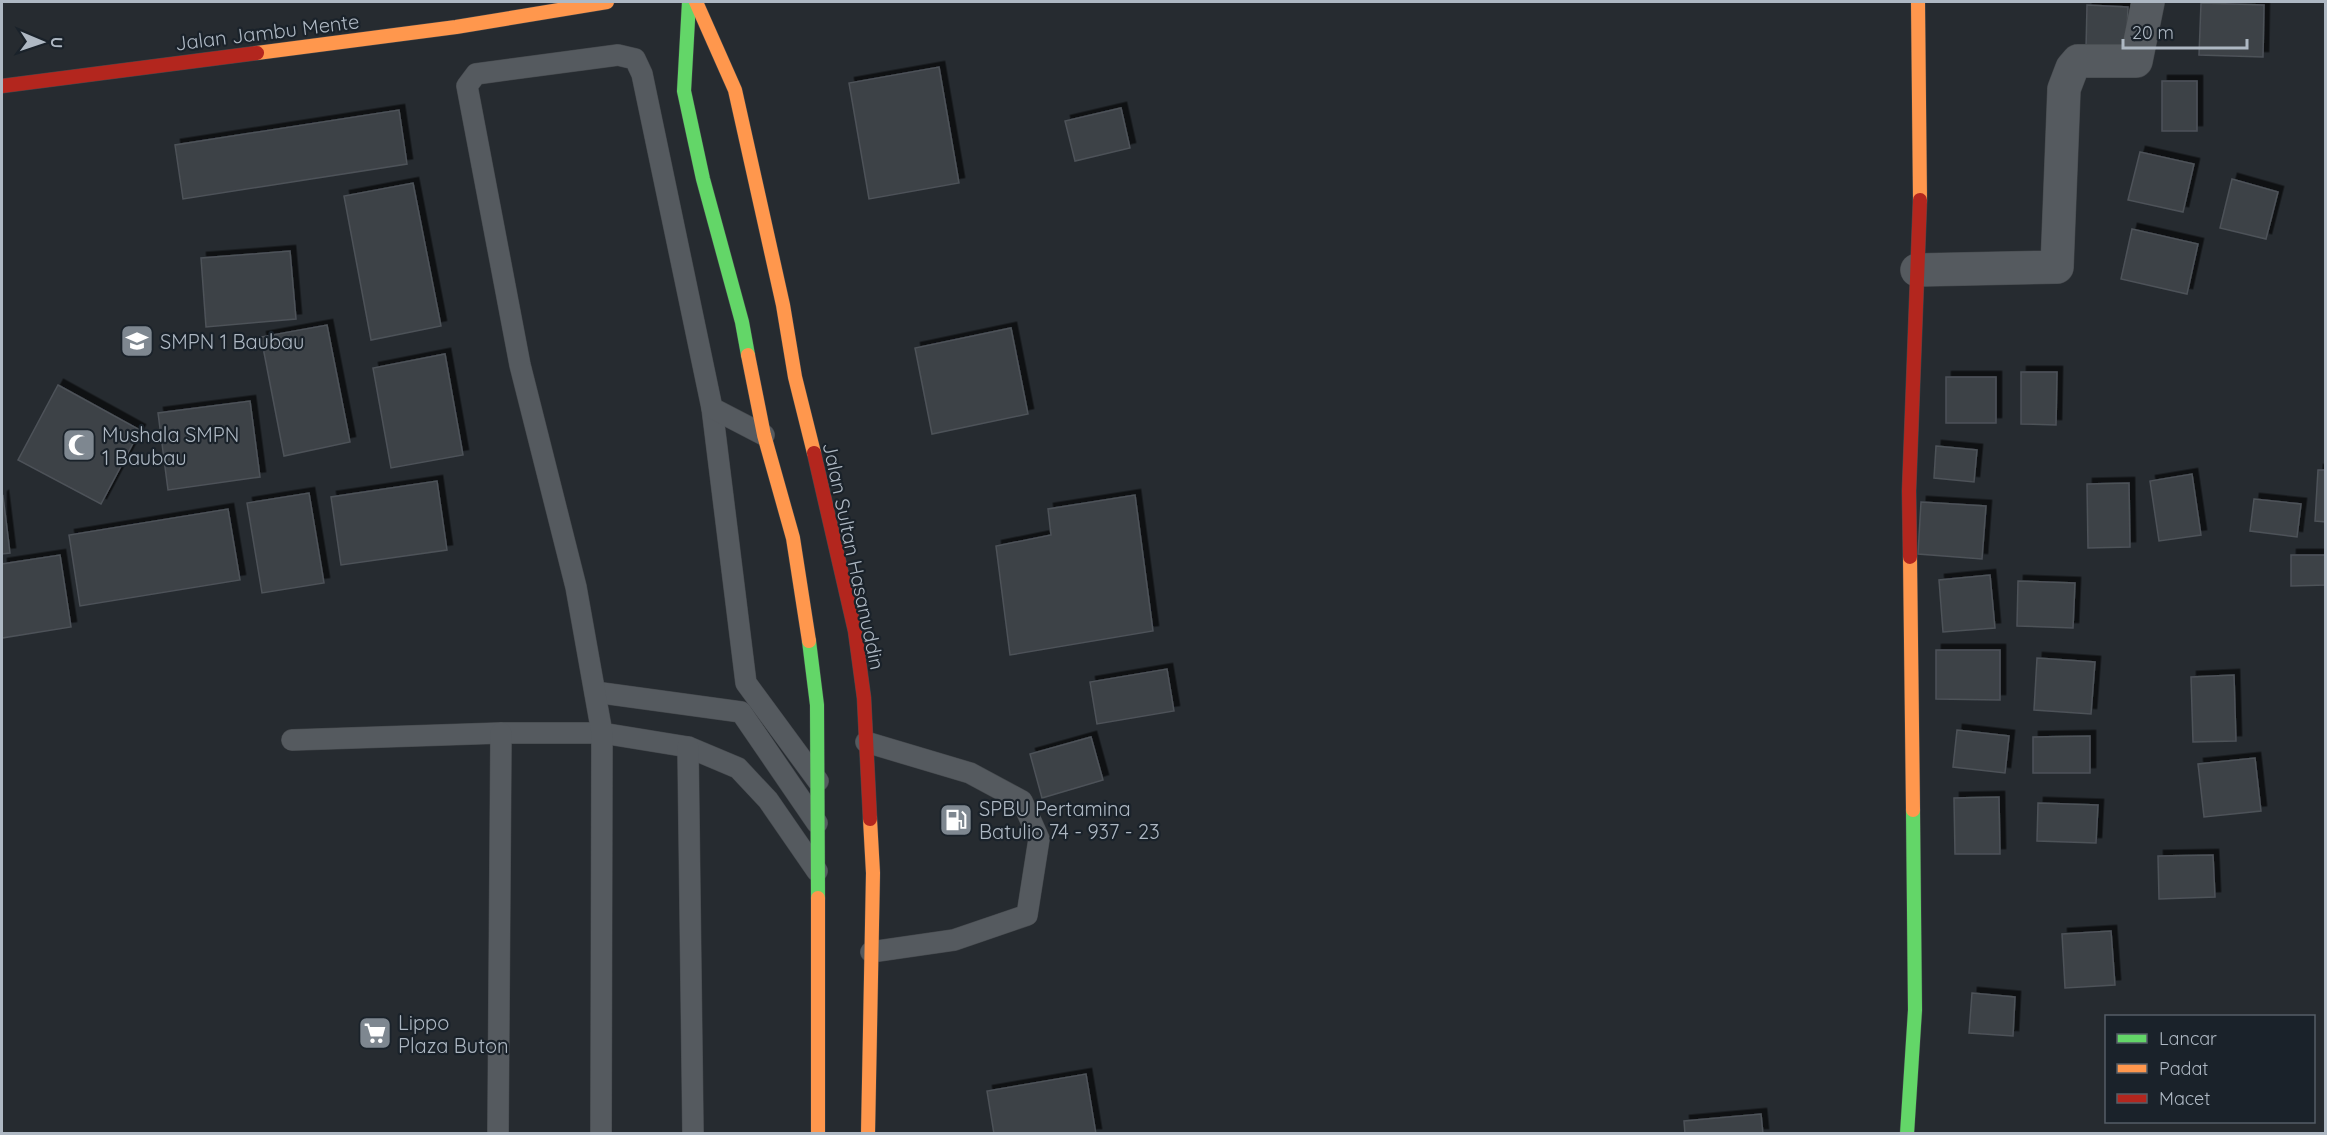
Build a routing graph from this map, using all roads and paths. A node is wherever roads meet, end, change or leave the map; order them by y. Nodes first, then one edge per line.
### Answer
1 (607, 2) edge
2 (689, 2) edge
3 (696, 2) edge
4 (1918, 2) edge
5 (2148, 2) edge
6 (2, 87) edge
7 (1917, 270) junction
8 (712, 408) junction
9 (765, 435) junction
10 (595, 692) junction
11 (501, 733) junction
12 (602, 733) junction
13 (292, 740) dead end
14 (866, 742) junction
15 (688, 747) junction
16 (818, 782) junction
17 (818, 824) junction
18 (819, 872) junction
19 (872, 952) junction
20 (498, 1134) edge
21 (601, 1134) edge
22 (693, 1134) edge
23 (818, 1134) edge
24 (868, 1134) edge
25 (1907, 1134) edge

1 - 6 main road, Jalan Jambu Mente
2 - 9 main road
3 - 14 main road, Jalan Sultan Hasanuddin
4 - 7 main road
5 - 7 street
7 - 25 main road
8 - 9 lane
8 - 10 lane
8 - 16 lane
9 - 16 main road
10 - 12 lane
10 - 17 lane
11 - 12 lane
11 - 13 lane
11 - 20 lane
12 - 15 lane
12 - 21 lane
14 - 19 main road, Jalan Sultan Hasanuddin
14 - 19 lane
15 - 18 lane
15 - 22 lane
16 - 17 main road
17 - 18 main road
18 - 23 main road
19 - 24 main road, Jalan Sultan Hasanuddin

